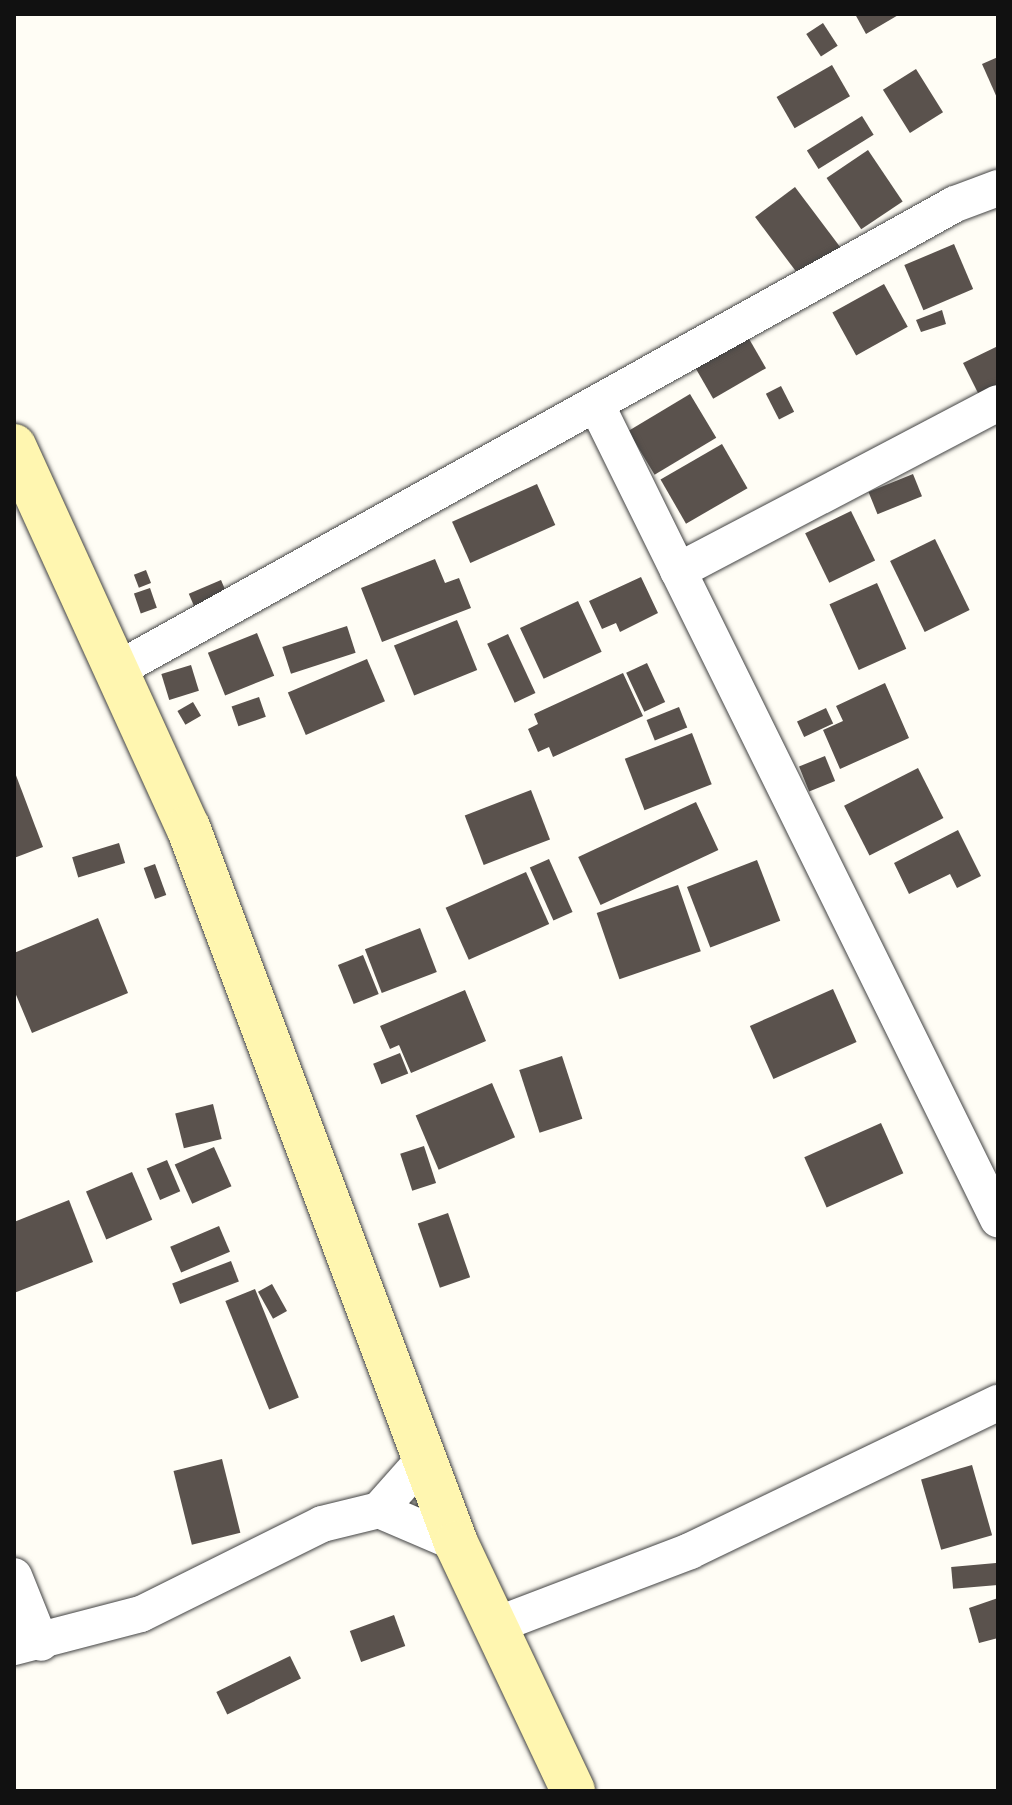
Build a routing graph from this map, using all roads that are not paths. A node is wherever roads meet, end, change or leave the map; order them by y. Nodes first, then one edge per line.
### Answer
1 (998, 188) edge
2 (998, 403) edge
3 (597, 406) junction
4 (14, 446) edge
5 (678, 571) junction
6 (120, 668) junction
7 (998, 1219) edge
8 (998, 1403) edge
9 (425, 1458) junction
10 (379, 1510) junction
11 (456, 1543) junction
12 (14, 1576) edge
13 (494, 1626) junction
14 (28, 1645) edge
15 (573, 1791) edge

1 - 3 street
2 - 5 street
3 - 5 street
3 - 6 street
4 - 6 main road
5 - 7 street
6 - 9 main road
8 - 13 street
9 - 10 street
9 - 11 main road
10 - 11 street
10 - 14 street
11 - 13 main road
12 - 14 street
13 - 15 main road

